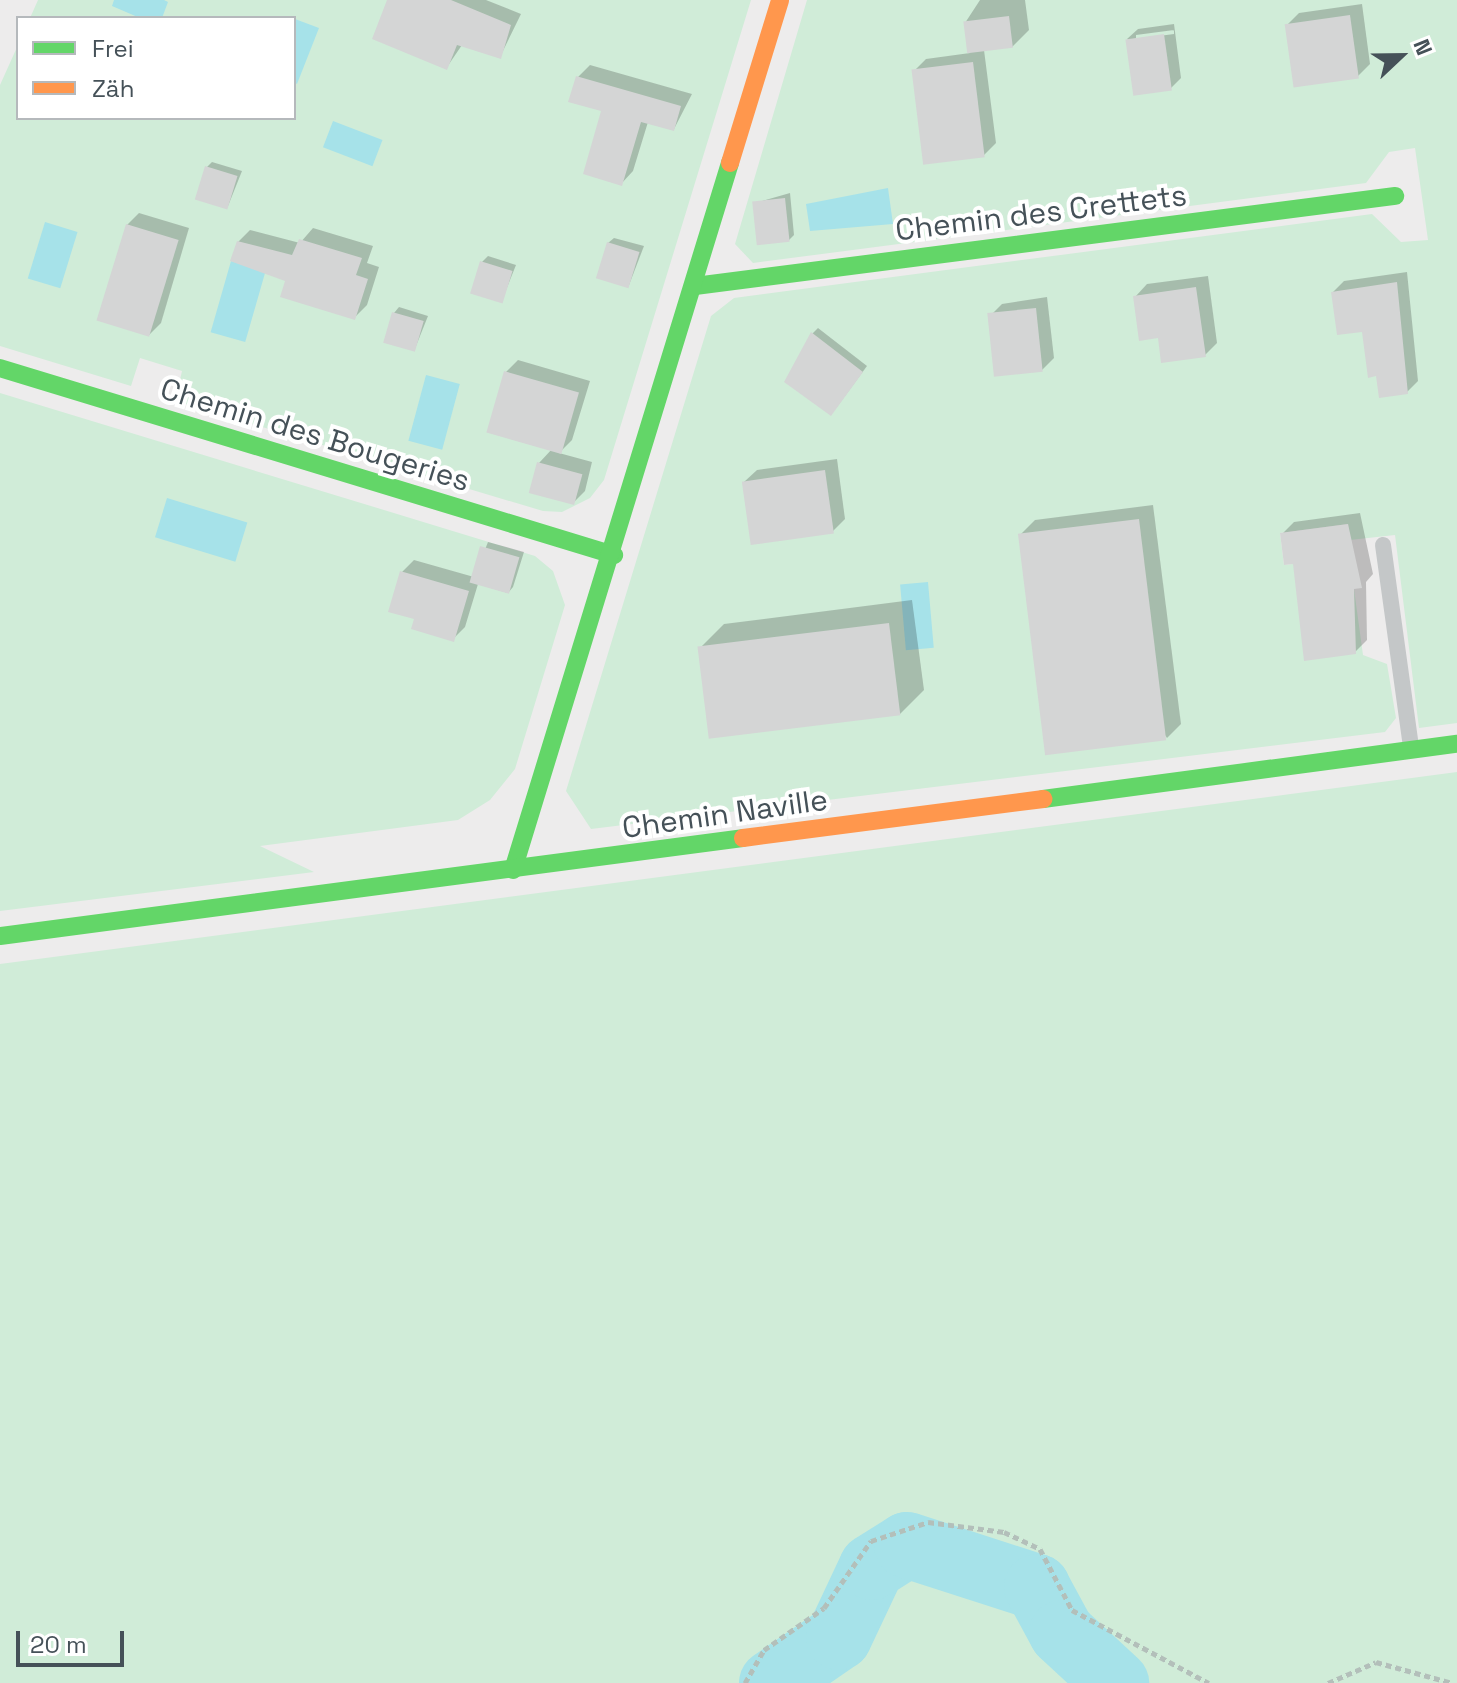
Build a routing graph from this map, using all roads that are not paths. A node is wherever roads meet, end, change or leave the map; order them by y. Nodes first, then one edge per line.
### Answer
1 (780, 0) edge
2 (1395, 196) dead end
3 (695, 286) junction
4 (0, 368) edge
5 (1383, 545) dead end
6 (614, 555) junction
7 (1457, 744) edge
8 (1411, 749) junction
9 (513, 870) junction
10 (0, 936) edge

1 - 3 street
2 - 3 street, Chemin des Crettets
3 - 6 street
4 - 6 street, Chemin des Bougeries
5 - 8 lane
6 - 9 street
7 - 8 street, Chemin Naville
8 - 9 street, Chemin Naville
9 - 10 street, Chemin Naville

